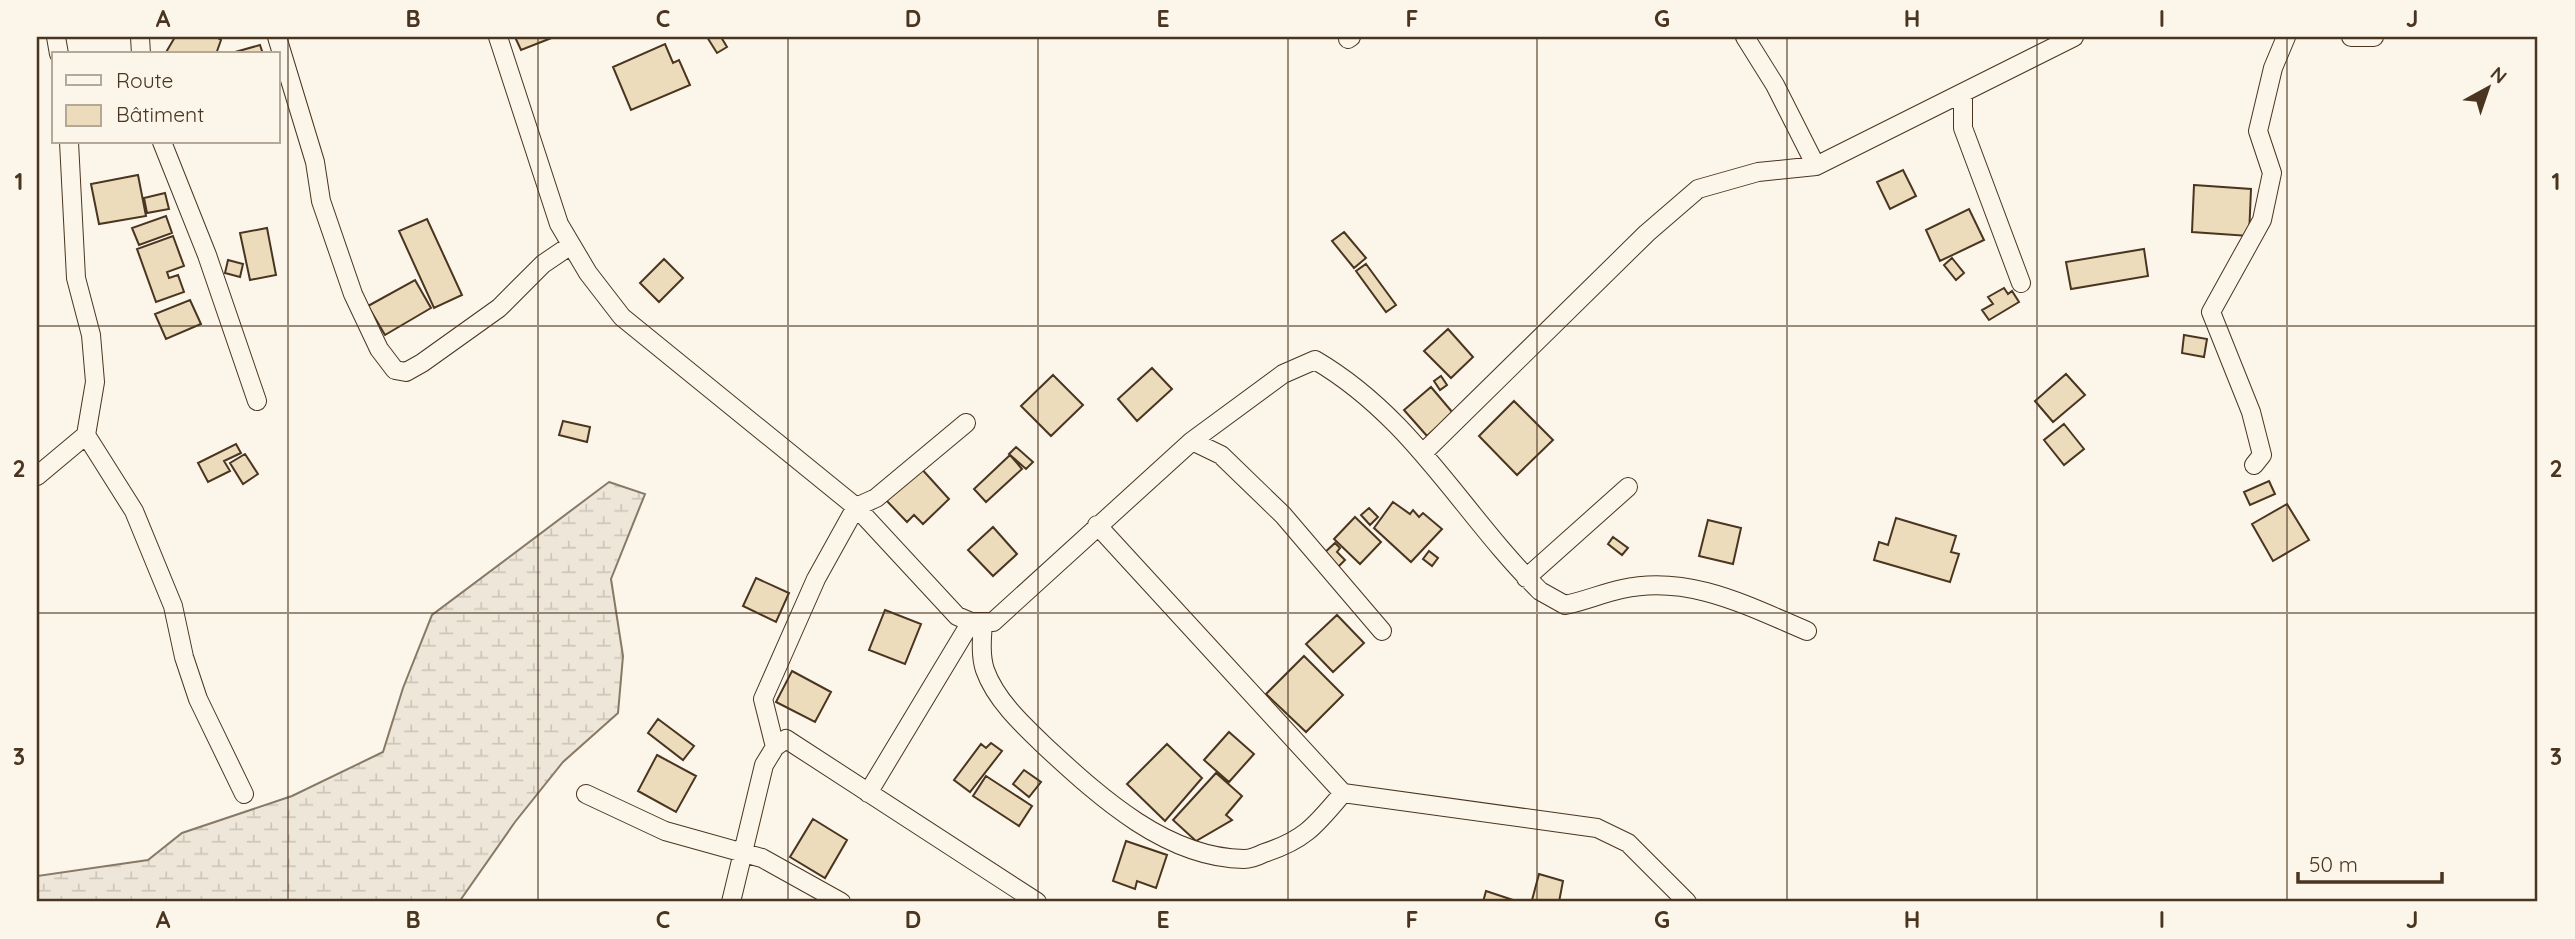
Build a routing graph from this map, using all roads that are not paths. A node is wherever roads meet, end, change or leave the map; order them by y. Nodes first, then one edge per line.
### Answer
1 (277, 37) edge
2 (498, 37) edge
3 (1745, 37) edge
4 (2074, 37) edge
5 (2286, 37) edge
6 (2351, 37) edge
7 (2374, 37) edge
8 (1963, 93) junction
9 (69, 144) edge
10 (163, 144) edge
11 (1816, 166) junction
12 (571, 245) junction
13 (2021, 283) dead end
14 (257, 401) dead end
15 (966, 423) dead end
16 (86, 435) junction
17 (1192, 441) junction
18 (1424, 452) junction
19 (2254, 465) dead end
20 (37, 476) edge
21 (1628, 487) dead end
22 (856, 508) junction
23 (1097, 525) junction
24 (1526, 578) junction
25 (977, 622) junction
26 (1382, 631) dead end
27 (1807, 631) dead end
28 (775, 747) junction
29 (868, 793) junction
30 (1343, 793) junction
31 (244, 794) dead end
32 (586, 794) dead end
33 (741, 853) junction
34 (731, 902) edge
35 (841, 902) edge
36 (1037, 902) edge
37 (1687, 902) edge

1 - 12 street
2 - 12 street
3 - 11 street
4 - 8 street
5 - 19 street
6 - 7 street
8 - 11 street
8 - 13 street
9 - 16 street
10 - 14 street
11 - 18 street
12 - 22 street
15 - 22 street
16 - 20 street
16 - 31 street
17 - 18 street
17 - 23 street
17 - 26 street
18 - 24 street
21 - 24 street
22 - 25 street
22 - 28 street
23 - 25 street
23 - 30 street
24 - 27 street
25 - 29 street
25 - 30 street
28 - 29 street
28 - 33 street
29 - 36 street
30 - 37 street
32 - 33 street
33 - 34 street
33 - 35 street

